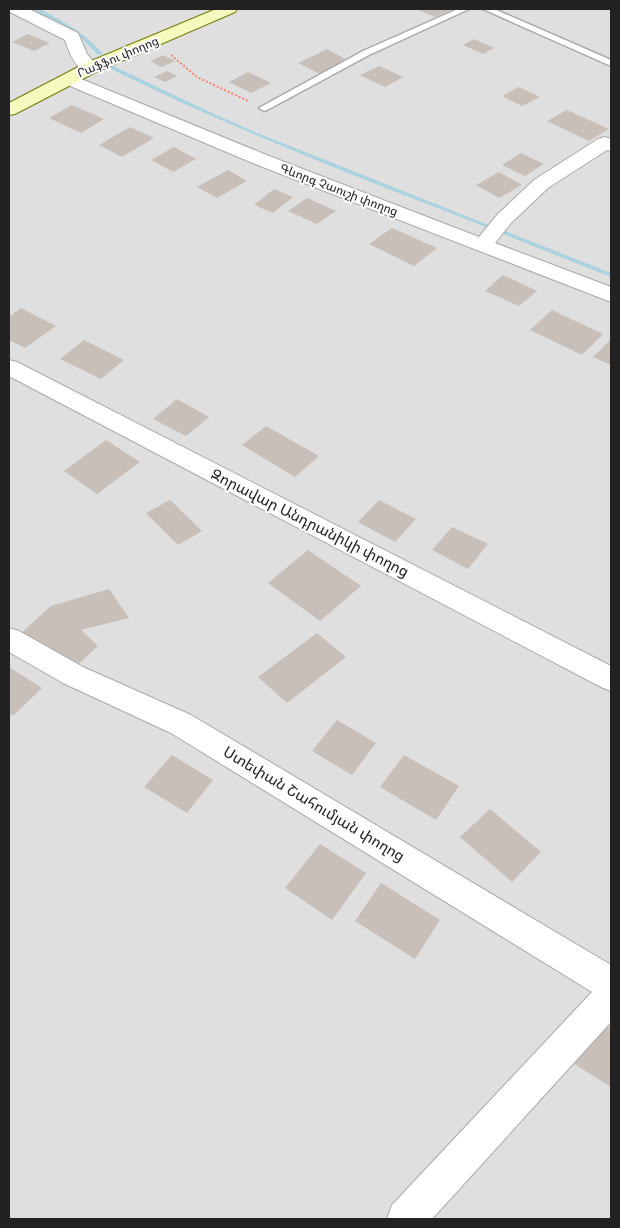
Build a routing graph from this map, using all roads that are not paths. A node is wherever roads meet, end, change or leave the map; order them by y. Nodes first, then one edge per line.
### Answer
1 (16, 9) edge
2 (228, 9) edge
3 (465, 9) edge
4 (487, 9) edge
5 (611, 63) edge
6 (90, 68) junction
7 (69, 79) junction
8 (264, 108) road end
9 (9, 110) edge
10 (609, 143) edge
11 (482, 246) junction
12 (611, 295) edge
13 (9, 367) edge
14 (9, 639) edge
15 (611, 679) edge
16 (611, 984) edge
17 (611, 997) edge
18 (406, 1219) edge

1 - 6 street
2 - 6 main road, Րաֆֆու փողոց
3 - 8 lane
4 - 5 lane
6 - 7 main road, Րաֆֆու փողոց
7 - 9 main road, Րաֆֆու փողոց
7 - 11 street, Գևորգ Չաուշի փողոց
10 - 11 street
11 - 12 street, Գևորգ Չաուշի փողոց
13 - 15 street, Զորավար Անդրանիկի փողոց
14 - 16 street, Ստեփան Շահումյան փողոց
17 - 18 street

